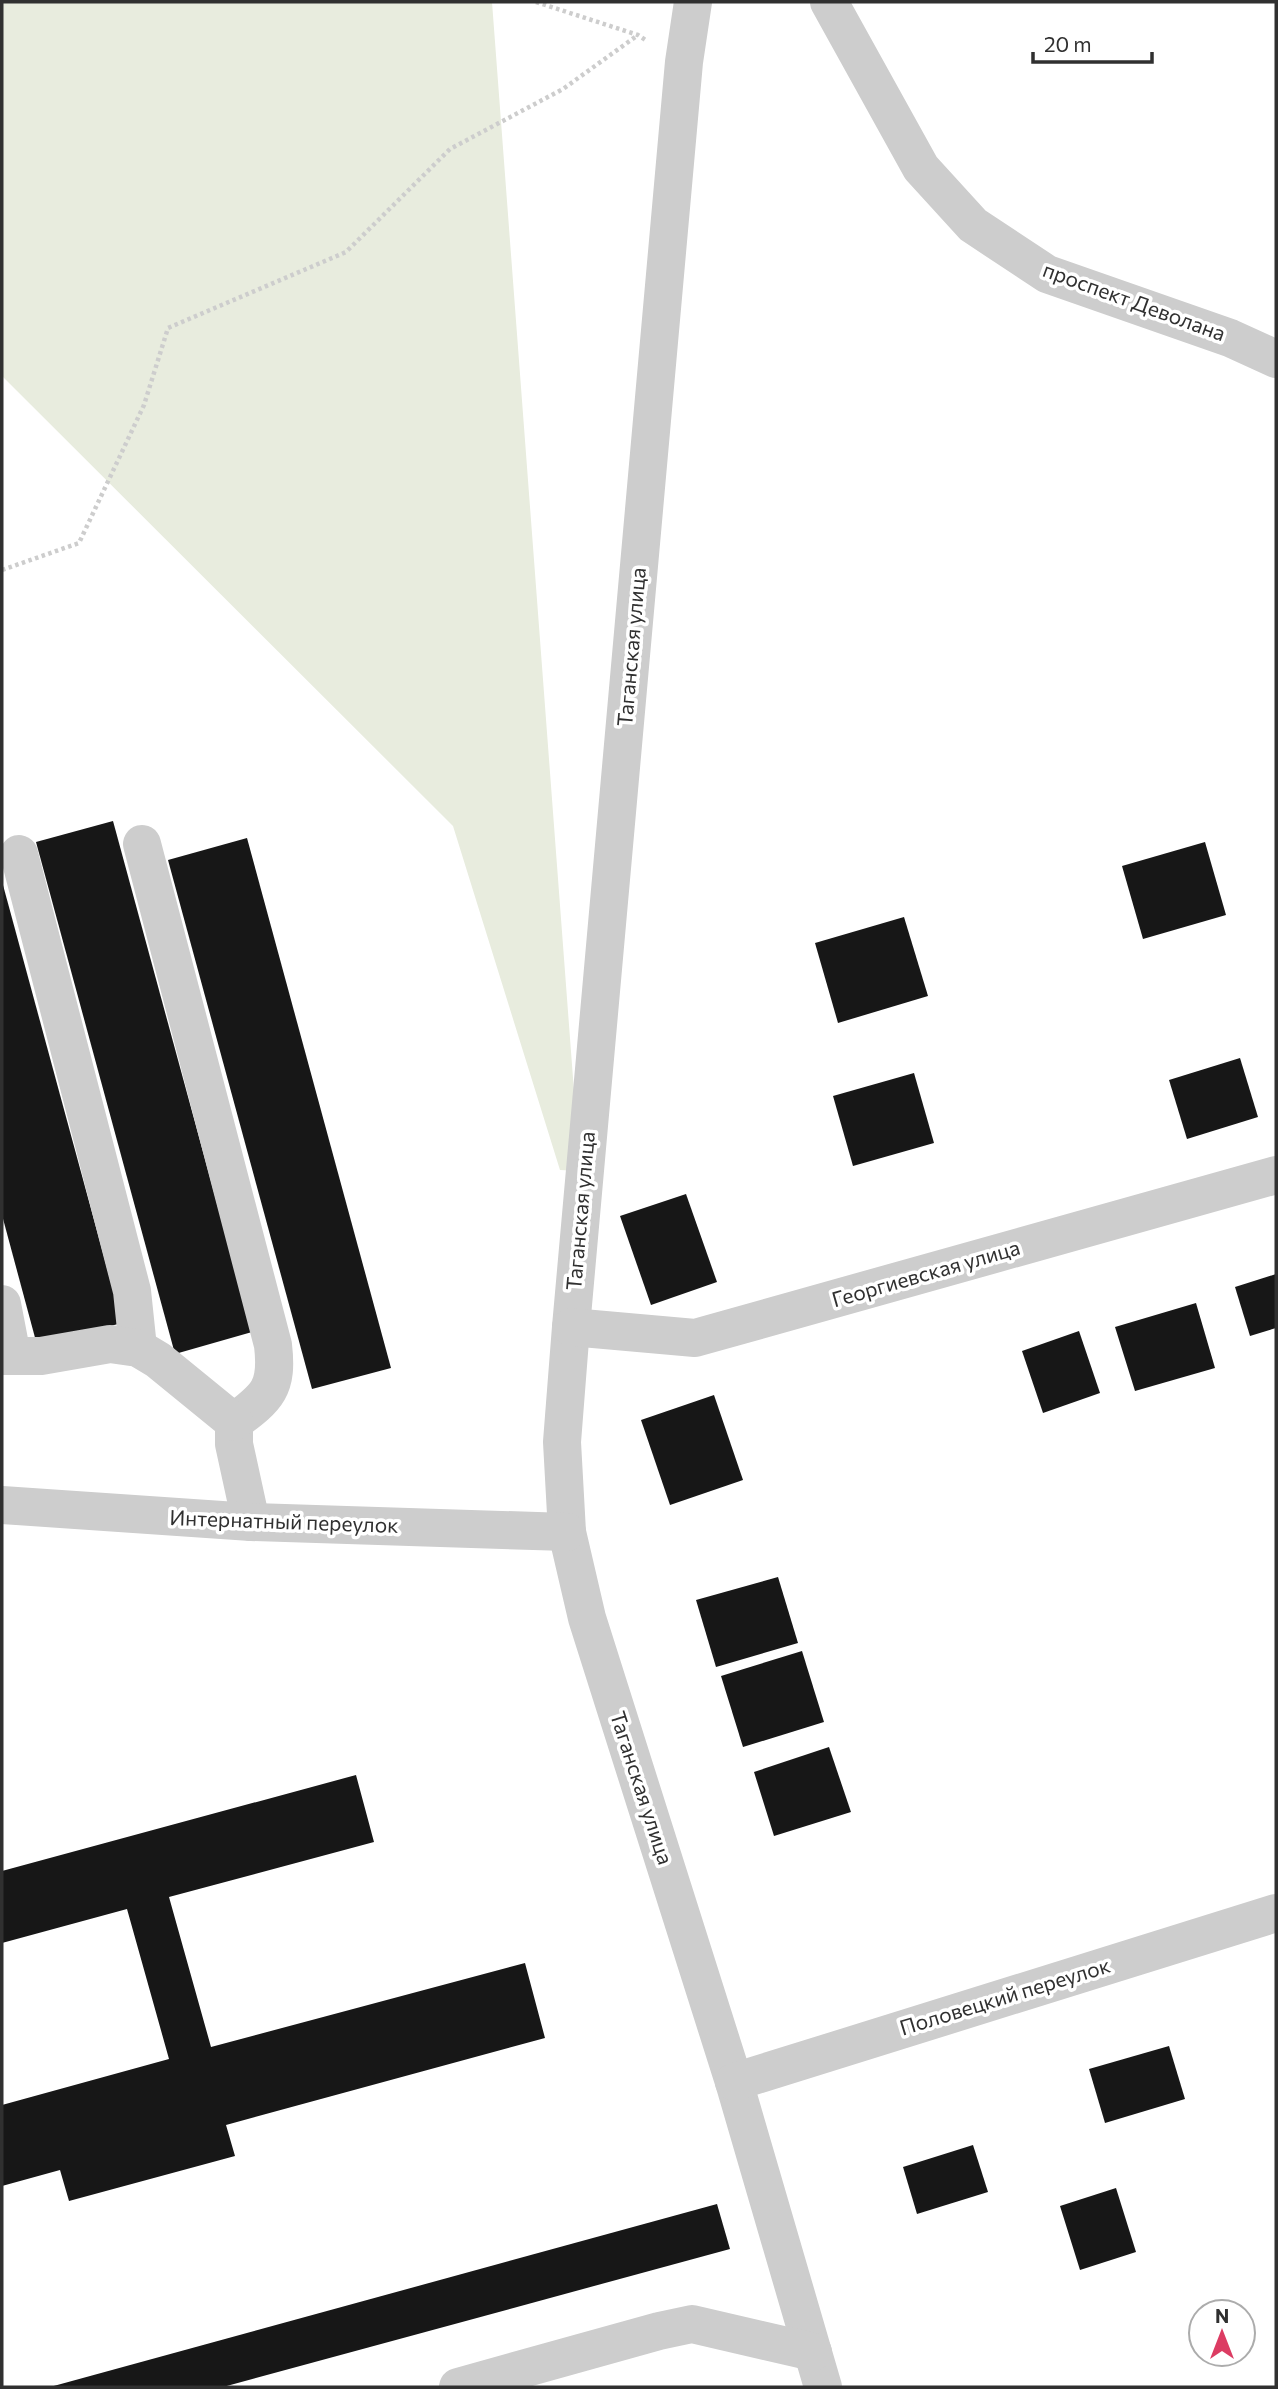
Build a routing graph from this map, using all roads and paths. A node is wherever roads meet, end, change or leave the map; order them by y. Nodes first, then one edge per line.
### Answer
1 (536, 2) edge
2 (693, 2) edge
3 (829, 2) edge
4 (638, 35) junction
5 (684, 62) junction
6 (1276, 359) edge
7 (2, 570) edge
8 (142, 844) dead end
9 (19, 854) dead end
10 (1276, 1175) edge
11 (2, 1304) edge
12 (571, 1327) junction
13 (138, 1348) junction
14 (7, 1356) edge
15 (234, 1422) junction
16 (2, 1505) edge
17 (251, 1522) junction
18 (566, 1532) junction
19 (1276, 1913) edge
20 (734, 2082) junction
21 (818, 2370) edge
22 (458, 2387) edge

1 - 4 path
2 - 5 street, Таганская улица
3 - 6 street, проспект Деволана
4 - 5 path
4 - 7 path
5 - 12 street, Таганская улица
8 - 15 street
9 - 13 street
10 - 12 street, Георгиевская улица
11 - 14 street
12 - 18 street, Таганская улица
13 - 14 street
13 - 15 street
15 - 17 street
16 - 17 street, Интернатный переулок
17 - 18 street, Интернатный переулок
18 - 20 street, Таганская улица
19 - 20 street, Половецкий переулок
20 - 21 street, Таганская улица
21 - 22 street

